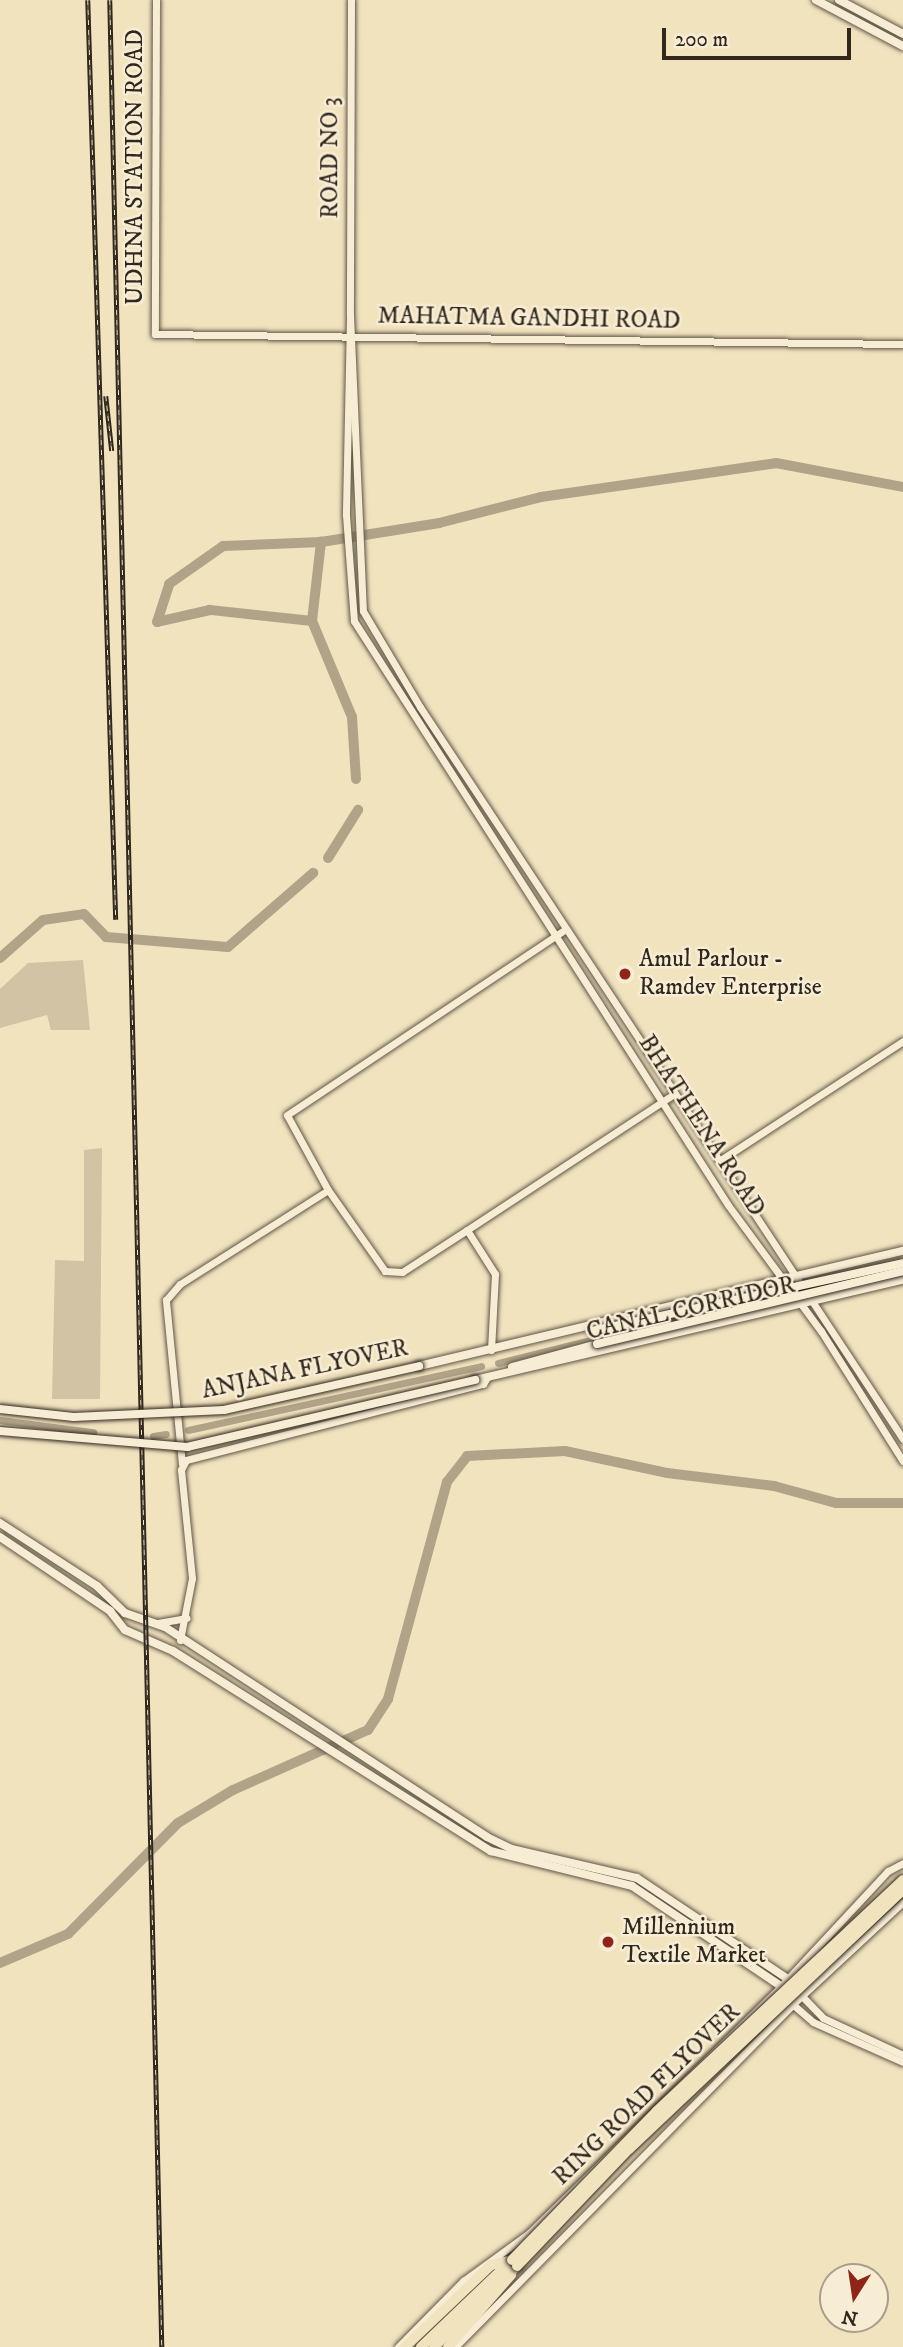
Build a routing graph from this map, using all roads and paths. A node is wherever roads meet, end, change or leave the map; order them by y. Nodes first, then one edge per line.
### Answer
1 (156, 0) edge
2 (351, 0) edge
3 (816, 0) edge
4 (839, 0) edge
5 (903, 33) edge
6 (903, 46) edge
7 (155, 334) joint
8 (350, 336) junction
9 (903, 344) edge
10 (358, 591) joint
11 (347, 592) joint
12 (566, 929) junction
13 (555, 937) junction
14 (903, 1041) edge
15 (674, 1094) junction
16 (662, 1102) junction
17 (719, 1161) junction
18 (328, 1190) junction
19 (467, 1230) junction
20 (903, 1251) edge
21 (903, 1263) edge
22 (903, 1271) edge
23 (795, 1277) junction
24 (780, 1279) junction
25 (903, 1280) edge
26 (812, 1300) junction
27 (799, 1303) junction
28 (500, 1348) junction
29 (491, 1350) junction
30 (501, 1373) junction
31 (488, 1376) junction
32 (0, 1409) edge
33 (0, 1431) edge
34 (903, 1439) edge
35 (903, 1461) edge
36 (182, 1464) junction
37 (0, 1523) edge
38 (0, 1537) edge
39 (187, 1618) junction
40 (158, 1623) junction
41 (180, 1640) junction
42 (903, 1863) edge
43 (903, 1880) edge
44 (903, 1890) edge
45 (903, 1902) edge
46 (788, 1979) junction
47 (781, 1986) junction
48 (802, 1997) junction
49 (792, 2005) junction
50 (903, 2055) edge
51 (903, 2062) edge
52 (515, 2263) junction
53 (398, 2347) edge
54 (405, 2347) edge
55 (421, 2347) edge
56 (428, 2347) edge
57 (433, 2347) edge
58 (440, 2347) edge
59 (448, 2347) edge
60 (455, 2347) edge

1 - 7 street, UDHNA STATION ROAD
2 - 8 street, ROAD NO 3
3 - 6 main road
4 - 5 main road
7 - 8 street, MAHATMA GANDHI ROAD
8 - 9 street, MAHATMA GANDHI ROAD
8 - 10 street, ROAD NO 3
8 - 11 street, ROAD NO 3
10 - 12 street, BHATHENA ROAD
11 - 13 street, BHATHENA ROAD
12 - 13 street
12 - 15 street, BHATHENA ROAD
13 - 16 street, BHATHENA ROAD
13 - 18 street
14 - 17 street
15 - 16 street
15 - 17 street, BHATHENA ROAD
16 - 19 street
16 - 24 street, BHATHENA ROAD
17 - 23 street, BHATHENA ROAD
18 - 19 street
18 - 36 street
19 - 29 street
20 - 23 main road
21 - 28 main road, bridge
22 - 30 main road, bridge
23 - 24 main road
23 - 26 street, BHATHENA ROAD
24 - 27 street, BHATHENA ROAD
24 - 28 main road
25 - 26 main road, CANAL CORRIDOR
26 - 27 main road, CANAL CORRIDOR
26 - 34 street, BHATHENA ROAD
27 - 30 main road, CANAL CORRIDOR
27 - 35 street, BHATHENA ROAD
28 - 29 main road, ANJANA FLYOVER
29 - 32 main road, ANJANA FLYOVER, bridge
30 - 31 main road, CANAL CORRIDOR
31 - 33 main road, ANJANA FLYOVER, bridge
31 - 36 street
36 - 39 street
37 - 40 main road
38 - 47 main road
39 - 40 street
39 - 41 street
40 - 41 main road
41 - 46 main road
42 - 46 street
43 - 52 highway, RING ROAD FLYOVER, bridge
44 - 52 highway, RING ROAD FLYOVER, bridge
45 - 48 street
46 - 47 street
46 - 48 street
47 - 49 street
47 - 53 street
48 - 49 street
48 - 50 street
49 - 51 street
49 - 60 street
52 - 54 highway
52 - 55 highway
52 - 56 highway, RING ROAD FLYOVER
52 - 57 highway, RING ROAD FLYOVER
52 - 58 highway
52 - 59 highway

